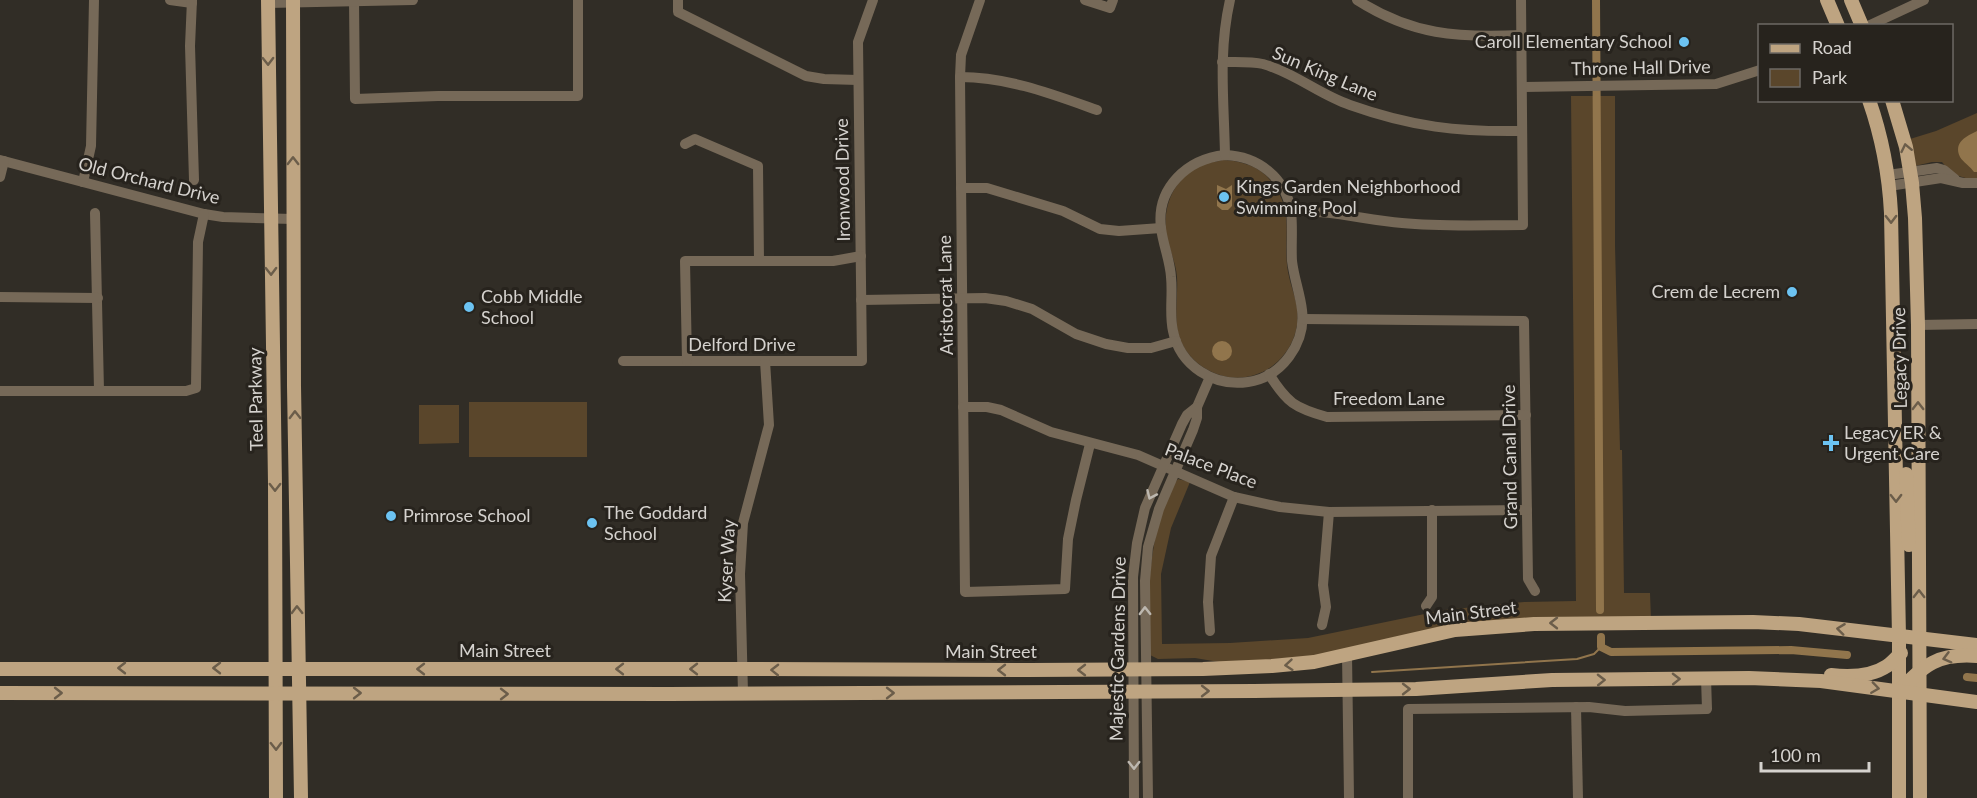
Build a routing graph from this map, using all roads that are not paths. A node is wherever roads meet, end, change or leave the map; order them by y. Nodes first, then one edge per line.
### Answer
1 (94, 0) edge
2 (170, 0) edge
3 (413, 0) edge
4 (578, 0) edge
5 (678, 0) edge
6 (873, 0) edge
7 (980, 0) edge
8 (1085, 0) edge
9 (1230, 0) edge
10 (1357, 0) edge
11 (1521, 0) edge
12 (1827, 0) edge
13 (1851, 0) edge
14 (1924, 0) edge
15 (192, 1) edge
16 (293, 1) edge
17 (354, 1) edge
18 (268, 2) edge
19 (1112, 4) edge
20 (1837, 24) edge
21 (1861, 24) edge
22 (1872, 24) edge
23 (1521, 35) junction
24 (1222, 62) junction
25 (1758, 71) edge
26 (960, 77) junction
27 (858, 80) junction
28 (1522, 87) junction
29 (1869, 102) edge
30 (1893, 102) edge
31 (1097, 110) dead end
32 (1522, 131) junction
33 (686, 144) dead end
34 (1224, 155) junction
35 (2, 160) edge
36 (0, 177) edge
37 (1911, 177) junction
38 (195, 180) dead end
39 (1888, 180) junction
40 (83, 182) junction
41 (1977, 183) edge
42 (961, 188) junction
43 (1291, 212) junction
44 (95, 213) dead end
45 (204, 214) junction
46 (270, 218) junction
47 (293, 219) junction
48 (1161, 228) junction
49 (861, 256) junction
50 (759, 261) junction
51 (0, 297) edge
52 (98, 298) junction
53 (962, 298) junction
54 (861, 300) junction
55 (1303, 319) junction
56 (1977, 324) edge
57 (1892, 325) junction
58 (1918, 325) junction
59 (1176, 340) junction
60 (623, 361) dead end
61 (765, 361) junction
62 (862, 361) joint
63 (687, 362) junction
64 (1269, 374) junction
65 (1210, 377) junction
66 (273, 386) junction
67 (294, 386) junction
68 (99, 390) junction
69 (0, 391) edge
70 (963, 407) junction
71 (1197, 407) junction
72 (1526, 415) junction
73 (1090, 444) junction
74 (1164, 466) junction
75 (1176, 472) junction
76 (1907, 474) junction
77 (1234, 496) junction
78 (1432, 510) junction
79 (1527, 510) junction
80 (1329, 512) junction
81 (1535, 591) dead end
82 (1426, 606) dead end
83 (1322, 625) dead end
84 (1210, 631) dead end
85 (1899, 637) junction
86 (1919, 638) junction
87 (1977, 645) edge
88 (1347, 654) junction
89 (1899, 656) junction
90 (1977, 656) edge
91 (92, 668) junction
92 (0, 669) edge
93 (276, 669) junction
94 (298, 669) junction
95 (458, 669) junction
96 (743, 669) junction
97 (1140, 669) junction
98 (975, 670) junction
99 (1919, 670) junction
100 (1706, 678) junction
101 (1749, 678) junction
102 (1347, 689) junction
103 (1140, 691) junction
104 (975, 692) junction
105 (1899, 692) junction
106 (0, 693) edge
107 (93, 693) junction
108 (743, 693) junction
109 (275, 694) junction
110 (298, 694) junction
111 (457, 694) junction
112 (1920, 694) junction
113 (1977, 702) edge
114 (1576, 707) junction
115 (276, 798) edge
116 (301, 798) edge
117 (1134, 798) edge
118 (1148, 798) edge
119 (1349, 798) edge
120 (1408, 798) edge
121 (1578, 798) edge
122 (1899, 798) edge
123 (1920, 798) edge

1 - 40 street
2 - 15 street
3 - 17 street
4 - 17 street
5 - 27 street
6 - 27 street, Ironwood Drive
7 - 26 street, Aristocrat Lane
8 - 19 street
9 - 24 street
10 - 23 street
11 - 23 street
12 - 20 main road
13 - 21 main road
14 - 22 street
15 - 38 street
16 - 17 street
16 - 18 street
47 -> 16 main road
18 -> 46 main road, Teel Parkway
23 - 28 street
24 - 32 street, Sun King Lane
24 - 34 street
25 - 28 street, Throne Hall Drive
26 - 31 street
26 - 42 street, Aristocrat Lane
27 - 49 street, Ironwood Drive
28 - 32 street
29 - 39 main road, Legacy Drive
37 -> 30 main road, Legacy Drive
32 - 43 street
33 - 50 street
34 - 43 street
34 - 48 street
35 - 36 street
35 - 40 street, Old Orchard Drive
37 - 39 street
37 - 41 street
37 - 58 main road, Legacy Drive
39 -> 57 main road, Legacy Drive
40 - 45 street, Old Orchard Drive
42 - 48 street
42 - 53 street, Aristocrat Lane
43 - 55 street
44 - 52 street
45 - 46 street, Old Orchard Drive
45 - 68 street
46 - 47 street, Old Orchard Drive
46 -> 66 main road, Teel Parkway
47 - 67 main road
48 - 59 street
49 - 50 street
49 - 54 street, Ironwood Drive
50 - 63 street
51 - 52 street
52 - 68 street
53 - 54 street
53 - 59 street
53 - 70 street, Aristocrat Lane
54 - 62 street, Ironwood Drive
55 - 64 street
55 - 72 street, Grand Canal Drive
56 - 58 street
57 - 58 main road
57 - 76 main road, Legacy Drive
76 -> 58 main road, Legacy Drive
59 - 65 street
60 - 63 street, Delford Drive
61 - 62 street, Delford Drive
61 - 63 street, Delford Drive
61 - 96 street, Kyser Way
64 - 65 street
64 - 72 street, Freedom Lane
65 - 71 street, Majestic Gardens Drive
66 - 67 main road
66 -> 93 main road, Teel Parkway
94 -> 67 main road
68 - 69 street
70 - 73 street, Palace Place
70 - 73 street, Aristocrat Lane
71 - 74 street, Majestic Gardens Drive
71 - 75 street, Majestic Gardens Drive
72 - 79 street, Grand Canal Drive
73 - 74 street, Palace Place
74 - 75 street, Palace Place
74 -> 97 street, Majestic Gardens Drive
75 - 77 street, Palace Place
97 -> 75 street, Majestic Gardens Drive
76 -> 85 main road, Legacy Drive
86 -> 76 main road, Legacy Drive
77 - 80 street, Palace Place
77 - 84 street
78 - 79 street, Palace Place
78 - 80 street, Palace Place
78 - 82 street
79 - 81 street, Grand Canal Drive
80 - 83 street
85 - 86 main road, Main Street
85 -> 88 main road, Main Street
85 - 89 main road, Legacy Drive
86 - 87 main road, Main Street
86 - 89 main road
86 - 99 main road, Legacy Drive
88 -> 97 main road, Main Street
88 - 102 street
89 - 101 main road
89 - 105 main road, Legacy Drive
90 -> 99 main road
91 - 92 main road, Main Street
93 -> 91 main road, Main Street
91 - 107 main road
93 - 94 main road, Main Street
93 - 109 main road, Teel Parkway
95 -> 94 main road, Main Street
94 - 110 main road
96 -> 95 main road, Main Street
95 - 111 main road
98 -> 96 main road, Main Street
96 - 108 street, Kyser Way
97 -> 98 main road, Main Street
97 - 103 street, Majestic Gardens Drive
98 - 104 main road
99 - 105 main road
99 - 112 main road, Legacy Drive
100 - 101 main road
102 -> 100 main road
100 - 114 street
101 -> 105 main road
103 -> 102 main road
102 - 119 street
103 - 104 main road
103 -> 117 street, Majestic Gardens Drive
103 - 118 street, Majestic Gardens Drive
108 -> 104 main road
105 - 112 main road
105 - 122 main road, Legacy Drive
106 -> 107 main road
107 - 109 main road
111 -> 108 main road
109 - 110 main road
109 -> 115 main road, Teel Parkway
110 -> 111 main road
110 - 116 main road
112 - 113 main road
112 - 123 main road, Legacy Drive
114 - 120 street
114 - 121 street

